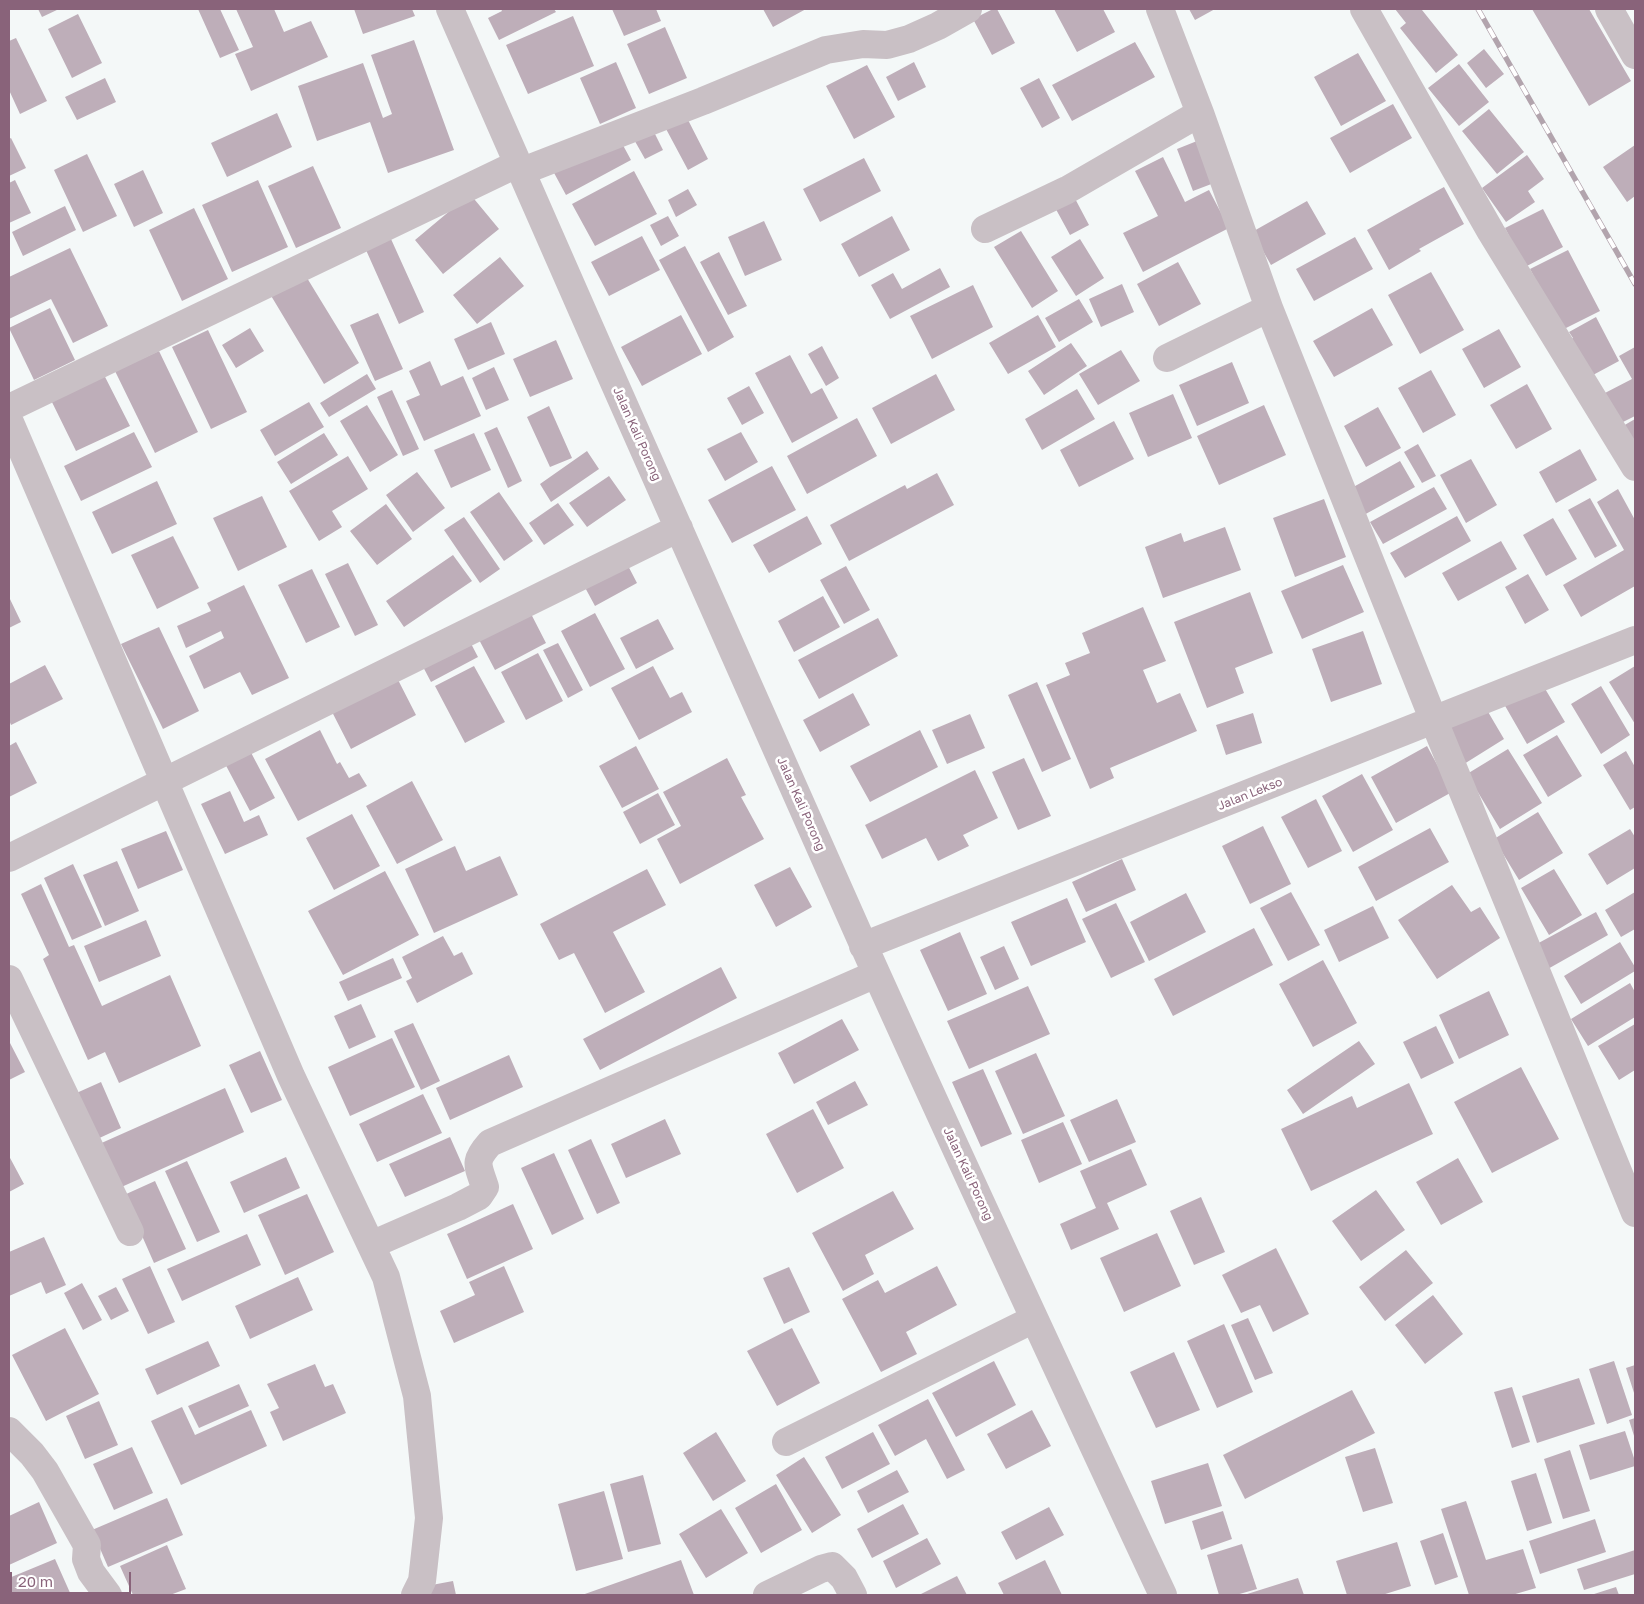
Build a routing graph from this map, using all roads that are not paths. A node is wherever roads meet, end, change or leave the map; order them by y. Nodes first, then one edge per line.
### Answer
1 (450, 9) edge
2 (968, 9) edge
3 (1160, 9) edge
4 (1364, 9) edge
5 (1610, 9) edge
6 (1635, 55) edge
7 (1200, 113) junction
8 (518, 168) junction
9 (985, 229) dead end
10 (1269, 308) junction
11 (1167, 358) dead end
12 (9, 408) edge
13 (9, 420) edge
14 (1635, 467) edge
15 (679, 528) junction
16 (1635, 640) edge
17 (1434, 721) junction
18 (164, 782) junction
19 (9, 858) edge
20 (864, 946) junction
21 (876, 974) junction
22 (9, 979) edge
23 (1635, 1213) edge
24 (130, 1232) dead end
25 (371, 1245) junction
26 (1034, 1319) junction
27 (9, 1431) edge
28 (786, 1442) dead end
29 (108, 1595) edge
30 (415, 1595) edge
31 (767, 1595) edge
32 (853, 1595) edge
33 (1163, 1595) edge

1 - 8 street, Jalan Kali Porong
2 - 8 street
3 - 7 street
4 - 14 street
5 - 6 street
7 - 9 street
7 - 10 street
8 - 12 street
8 - 15 street, Jalan Kali Porong
10 - 11 street
10 - 17 street
13 - 18 street
15 - 18 street
15 - 20 street, Jalan Kali Porong
16 - 17 street, Jalan Lekso
17 - 20 street, Jalan Lekso
17 - 23 street
18 - 19 street
18 - 25 street
20 - 21 street, Jalan Kali Porong
21 - 25 street
21 - 26 street, Jalan Kali Porong
22 - 24 street
25 - 30 street
26 - 28 street
26 - 33 street, Jalan Kali Porong
27 - 29 street
31 - 32 street

